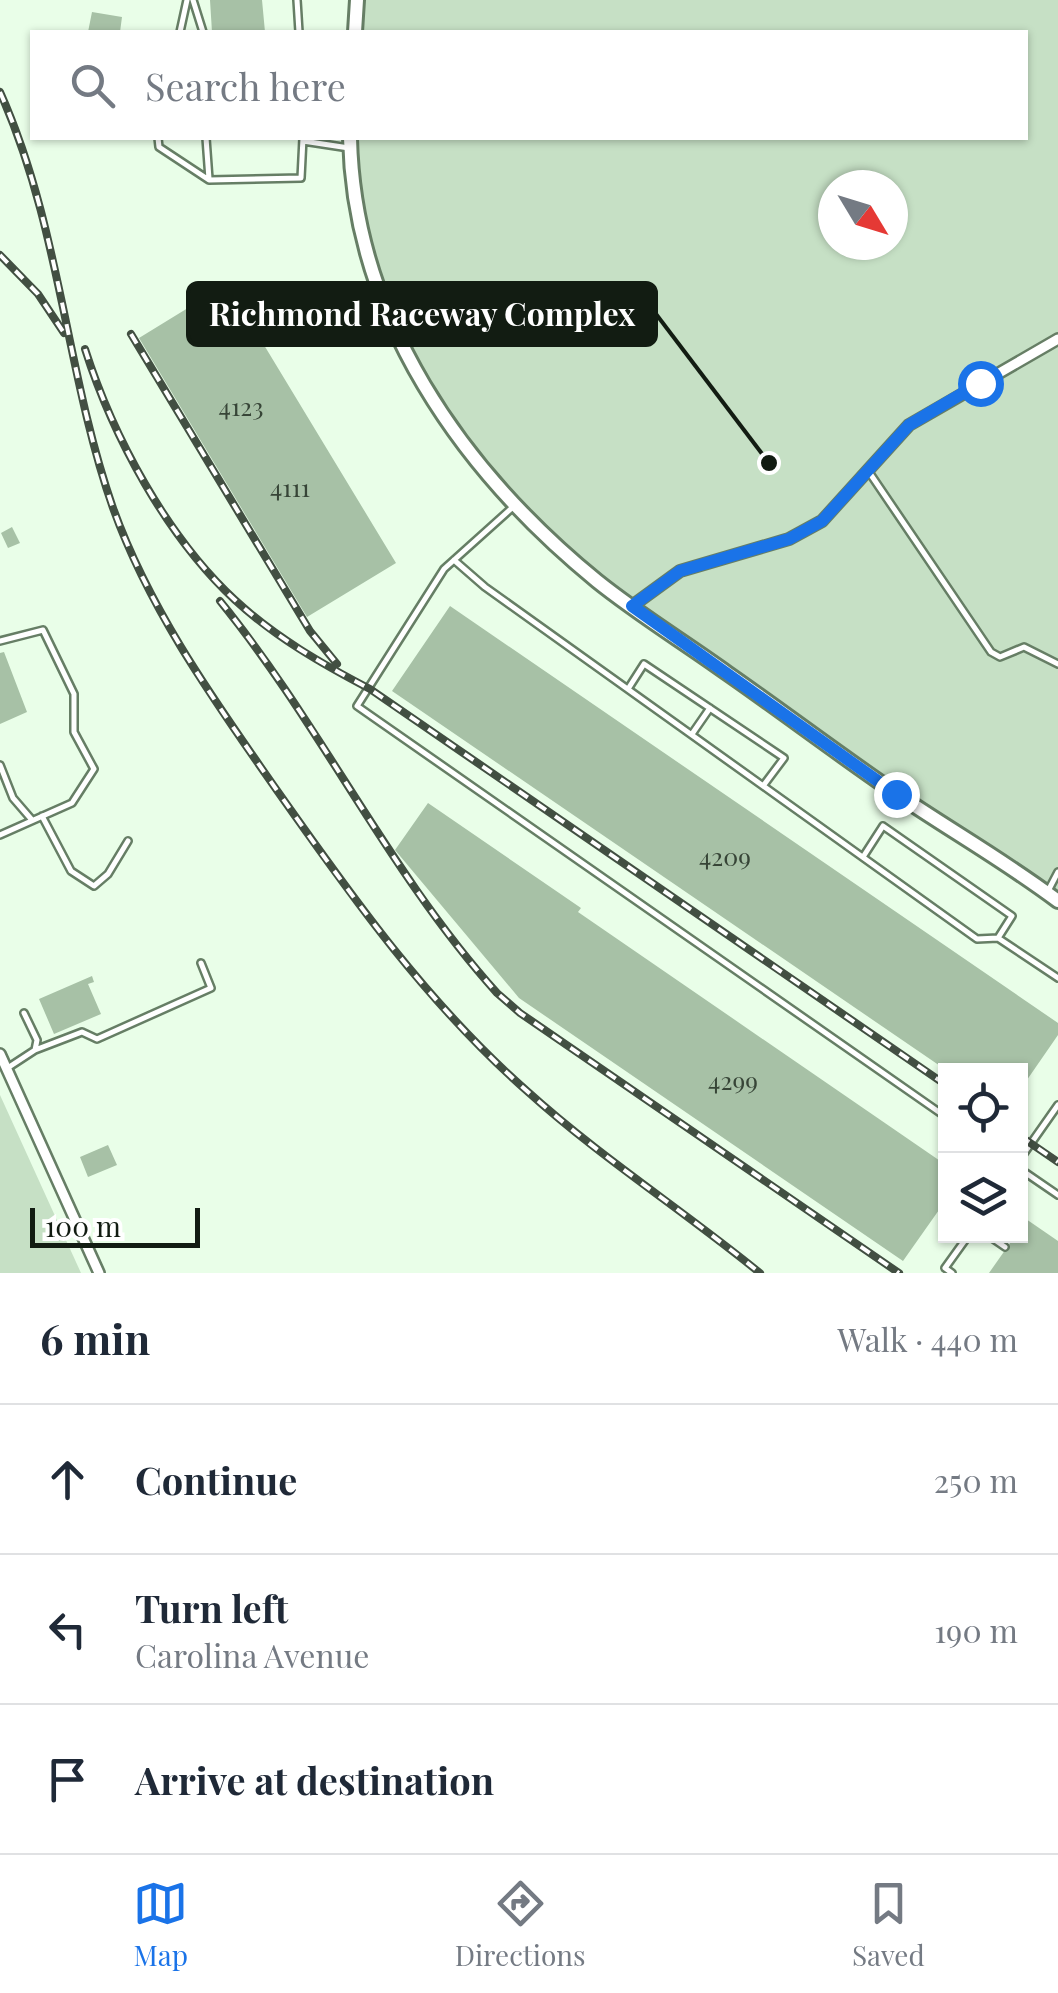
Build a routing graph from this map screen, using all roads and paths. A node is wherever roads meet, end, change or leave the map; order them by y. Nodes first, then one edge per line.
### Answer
1 (190, 0) edge
2 (296, 0) edge
3 (357, 0) edge
4 (181, 30) edge
5 (201, 30) edge
6 (299, 30) edge
7 (355, 30) edge
8 (158, 140) edge
9 (206, 140) edge
10 (303, 140) edge
11 (315, 140) edge
12 (350, 143) edge
13 (209, 180) junction
14 (1058, 339) edge
15 (868, 471) junction
16 (516, 504) junction
17 (454, 560) junction
18 (632, 606) junction
19 (0, 642) edge
20 (1058, 664) edge
21 (628, 689) junction
22 (710, 708) junction
23 (691, 734) junction
24 (0, 766) edge
25 (764, 786) junction
26 (42, 816) junction
27 (32, 820) junction
28 (0, 835) edge
29 (128, 841) dead end
30 (863, 857) junction
31 (1058, 872) edge
32 (1053, 897) edge
33 (998, 938) junction
34 (200, 962) dead end
35 (1058, 978) edge
36 (24, 1013) dead end
37 (36, 1050) junction
38 (0, 1054) edge
39 (6, 1069) junction
40 (1058, 1105) edge
41 (938, 1111) edge
42 (1024, 1153) edge
43 (1028, 1174) edge
44 (1058, 1195) edge
45 (963, 1243) edge
46 (999, 1243) edge
47 (1005, 1247) dead end
48 (99, 1273) edge
49 (952, 1273) edge

1 - 4 lane
1 - 5 lane
2 - 6 lane
3 - 7 street
8 - 13 lane
9 - 13 lane
10 - 13 lane
11 - 12 lane
12 - 16 street
14 - 15 street
15 - 18 street
15 - 20 lane
16 - 17 lane
16 - 18 street
17 - 21 lane
17 - 41 lane
18 - 32 street
19 - 26 lane
21 - 22 lane
21 - 23 lane
22 - 23 lane
22 - 25 lane
23 - 25 lane
24 - 27 lane
25 - 30 lane
26 - 27 lane
26 - 29 lane
27 - 28 lane
30 - 33 lane
30 - 33 lane
31 - 32 lane
33 - 35 lane
34 - 37 lane
36 - 37 lane
37 - 39 lane
38 - 39 street
39 - 48 street
40 - 42 lane
43 - 44 lane
45 - 49 lane
46 - 47 lane

